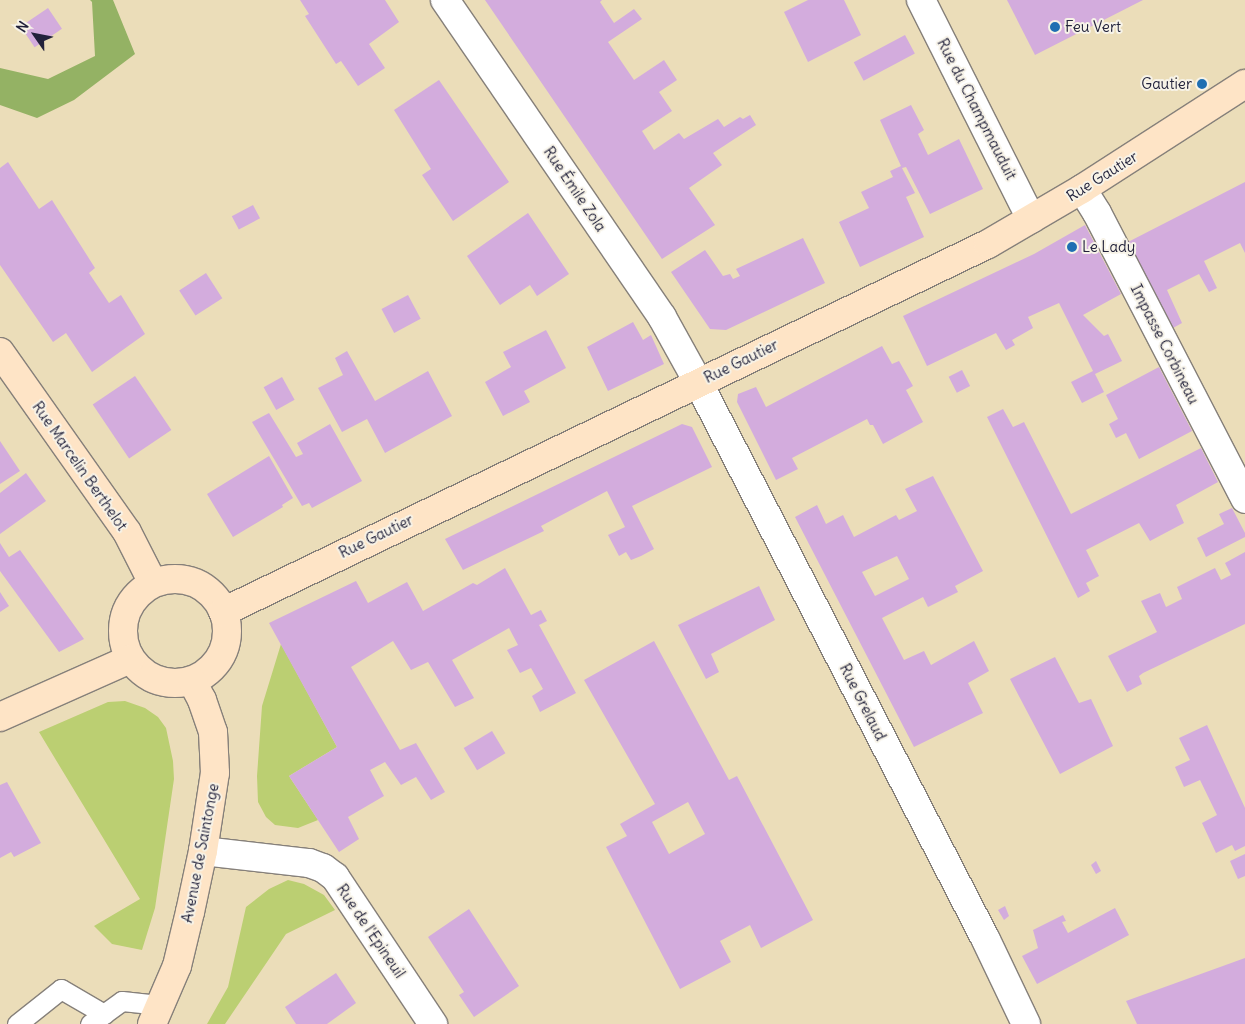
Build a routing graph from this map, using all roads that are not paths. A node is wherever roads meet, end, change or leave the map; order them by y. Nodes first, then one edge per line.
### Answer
1 (445, 0) edge
2 (921, 0) edge
3 (1245, 84) edge
4 (1082, 190) junction
5 (1031, 219) junction
6 (0, 352) edge
7 (698, 382) junction
8 (1245, 499) edge
9 (153, 584) junction
10 (223, 612) junction
11 (130, 659) junction
12 (192, 681) junction
13 (0, 717) edge
14 (203, 851) junction
15 (157, 1015) edge
16 (97, 1019) edge
17 (17, 1024) edge
18 (433, 1024) edge
19 (1026, 1024) edge

1 - 7 street, Rue Émile Zola
2 - 5 street, Rue du Champmauduit
3 - 4 street, Rue Gautier
4 - 5 street, Rue Gautier
4 - 8 street, Impasse Corbineau
5 - 7 street, Rue Gautier
6 - 9 street, Rue Marcelin Berthelot
7 - 10 street, Rue Gautier
7 - 19 street, Rue Grelaud
9 - 10 street
9 - 11 street
10 - 12 street
11 - 12 street
11 - 13 street
12 - 14 street, Avenue de Saintonge
14 - 15 street, Avenue de Saintonge
14 - 18 street, Rue de l'Epineuil
15 - 16 lane
16 - 17 lane

